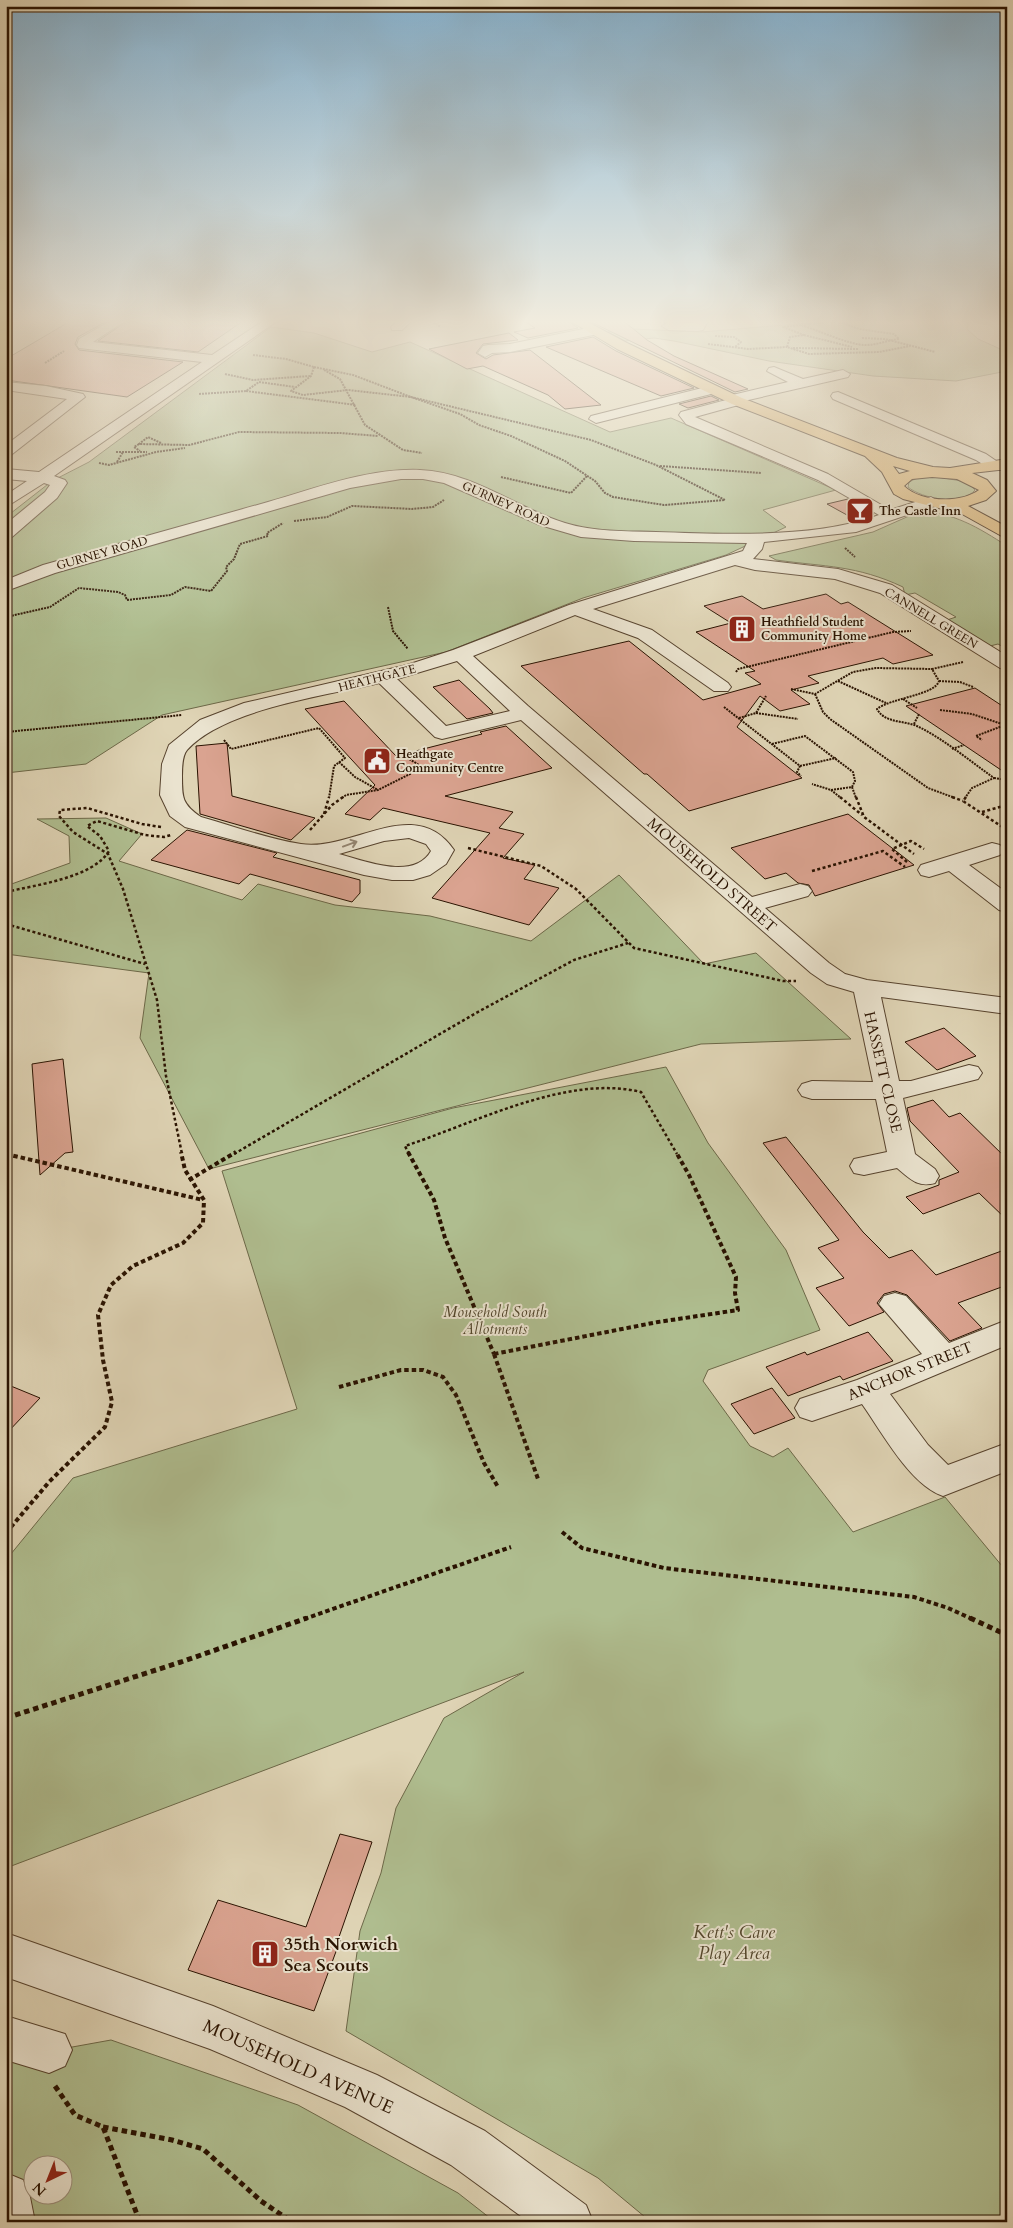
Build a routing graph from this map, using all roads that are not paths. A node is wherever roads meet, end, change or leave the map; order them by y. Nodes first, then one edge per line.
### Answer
1 (44, 423) edge
2 (119, 423) edge
3 (696, 423) edge
4 (793, 423) edge
5 (901, 423) edge
6 (6, 452) edge
7 (869, 453) junction
8 (1002, 465) edge
9 (936, 472) junction
10 (6, 474) edge
11 (40, 477) junction
12 (986, 488) junction
13 (900, 490) junction
14 (6, 502) edge
15 (936, 502) junction
16 (891, 512) junction
17 (1007, 526) edge
18 (6, 533) edge
19 (1007, 534) edge
20 (757, 537) junction
21 (733, 559) junction
22 (6, 586) edge
23 (575, 609) junction
24 (460, 654) junction
25 (1000, 660) edge
26 (384, 678) junction
27 (721, 687) road end
28 (528, 710) junction
29 (297, 849) junction
30 (992, 850) dead end
31 (800, 890) road end
32 (1007, 905) edge
33 (746, 906) junction
34 (866, 987) junction
35 (1007, 1006) edge
36 (969, 1073) dead end
37 (812, 1090) dead end
38 (887, 1091) junction
39 (902, 1158) junction
40 (864, 1166) dead end
41 (925, 1176) dead end
42 (895, 1304) dead end
43 (1007, 1332) edge
44 (944, 1358) junction
45 (869, 1389) junction
46 (812, 1408) dead end
47 (1007, 1456) edge
48 (6, 1955) edge
49 (6, 2038) edge
50 (49, 2050) road end
51 (6, 2196) edge
52 (12, 2222) edge
53 (569, 2222) edge

1 - 6 street
2 - 11 street
3 - 16 street
4 - 7 main road
5 - 8 street
7 - 9 main road
7 - 13 main road
8 - 9 main road
8 - 12 main road
9 - 12 main road
9 - 13 main road
10 - 11 street
11 - 14 street
11 - 18 street
12 - 15 main road
12 - 17 main road
13 - 15 main road
13 - 16 street
15 - 16 street, GURNEY ROAD
15 - 19 main road
16 - 20 street, GURNEY ROAD
20 - 21 street, HEATHGATE
20 - 22 street, GURNEY ROAD
21 - 23 street, HEATHGATE
21 - 25 street, CANNELL GREEN
23 - 24 street, HEATHGATE
23 - 27 street
24 - 26 street, HEATHGATE
24 - 28 street, MOUSEHOLD STREET
26 - 28 street
26 - 29 street, HEATHGATE
28 - 33 street, MOUSEHOLD STREET
29 -> 29 street, HEATHGATE
30 - 32 street
31 - 33 street
33 - 34 street, MOUSEHOLD STREET
34 - 35 street, MOUSEHOLD STREET
34 - 38 street, HASSETT CLOSE
36 - 38 street
37 - 38 street
38 - 39 street, HASSETT CLOSE
39 - 40 street
39 - 41 street
42 - 44 street
43 - 44 street, ANCHOR STREET
44 - 45 street, ANCHOR STREET
45 - 46 street, ANCHOR STREET
45 - 47 street
48 - 53 street, MOUSEHOLD AVENUE
49 - 50 street
51 - 52 street

